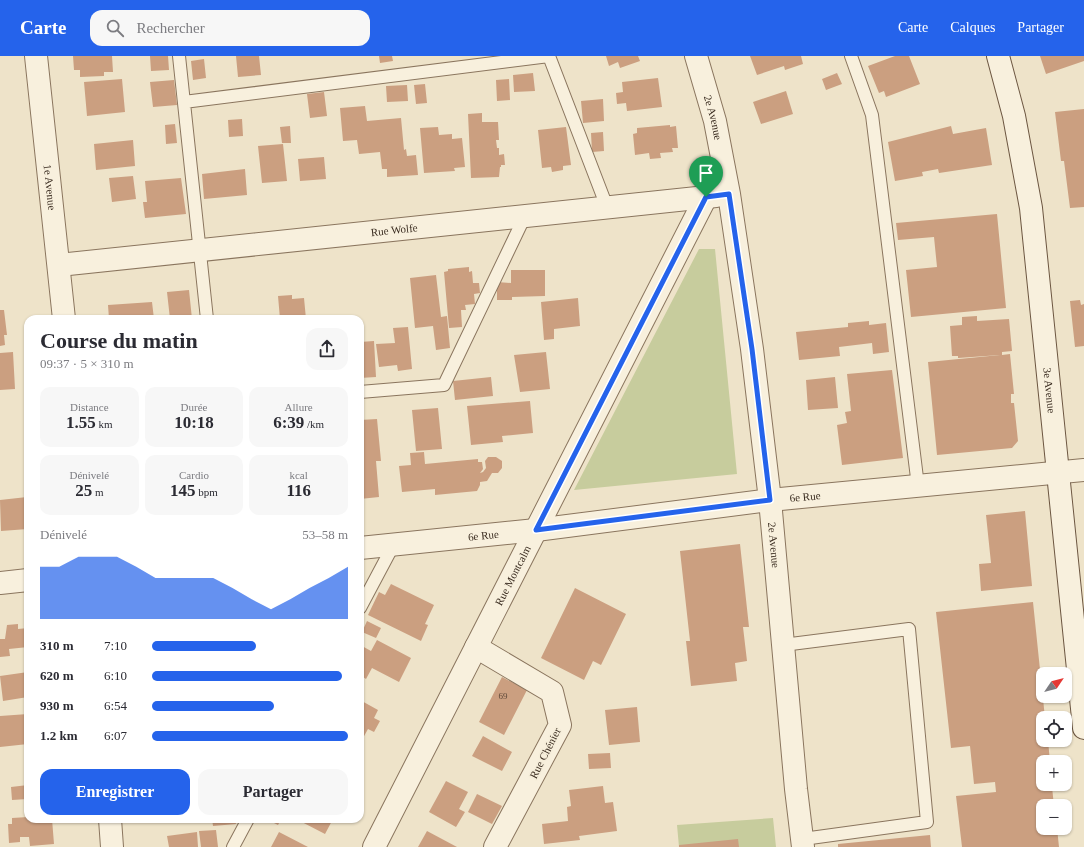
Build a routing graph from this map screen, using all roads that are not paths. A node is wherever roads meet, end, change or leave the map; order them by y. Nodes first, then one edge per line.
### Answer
1 (36, 56) edge
2 (179, 56) edge
3 (696, 56) edge
4 (851, 56) edge
5 (998, 56) edge
6 (184, 102) junction
7 (729, 194) junction
8 (706, 197) junction
9 (608, 207) junction
10 (525, 216) junction
11 (200, 250) junction
12 (59, 266) junction
13 (64, 315) edge
14 (207, 315) edge
15 (364, 392) edge
16 (1084, 470) edge
17 (1058, 473) junction
18 (918, 486) junction
19 (770, 500) junction
20 (536, 530) junction
21 (394, 544) junction
22 (364, 548) edge
23 (24, 580) edge
24 (0, 583) edge
25 (364, 600) edge
26 (783, 645) junction
27 (476, 647) junction
28 (1084, 728) edge
29 (110, 823) edge
30 (246, 823) edge
31 (803, 843) edge
32 (112, 847) edge
33 (233, 847) edge
34 (374, 847) edge
35 (495, 847) edge

1 - 12 street, 1e Avenue
2 - 6 lane
3 - 7 street, 2e Avenue
4 - 18 lane
5 - 17 street, 3e Avenue
6 - 9 lane
6 - 11 lane
7 - 8 street, Rue Wolfe
7 - 19 street, 2e Avenue
8 - 9 street, Rue Wolfe
8 - 20 street, Rue Montcalm
9 - 10 street, Rue Wolfe
10 - 11 street, Rue Wolfe
10 - 15 lane
11 - 12 street, Rue Wolfe
11 - 14 lane
12 - 13 street, 1e Avenue
16 - 17 street, 6e Rue
17 - 18 street, 6e Rue
17 - 28 street, 3e Avenue
18 - 19 street, 6e Rue
19 - 20 street, 6e Rue
19 - 26 street, 2e Avenue
20 - 21 street, 6e Rue
20 - 27 street, Rue Montcalm
21 - 22 street, 6e Rue
21 - 25 lane
23 - 24 street
26 - 31 street, 2e Avenue
26 - 31 lane
27 - 34 street, Rue Montcalm
27 - 35 street, Rue Chénier
29 - 32 street
30 - 33 lane

